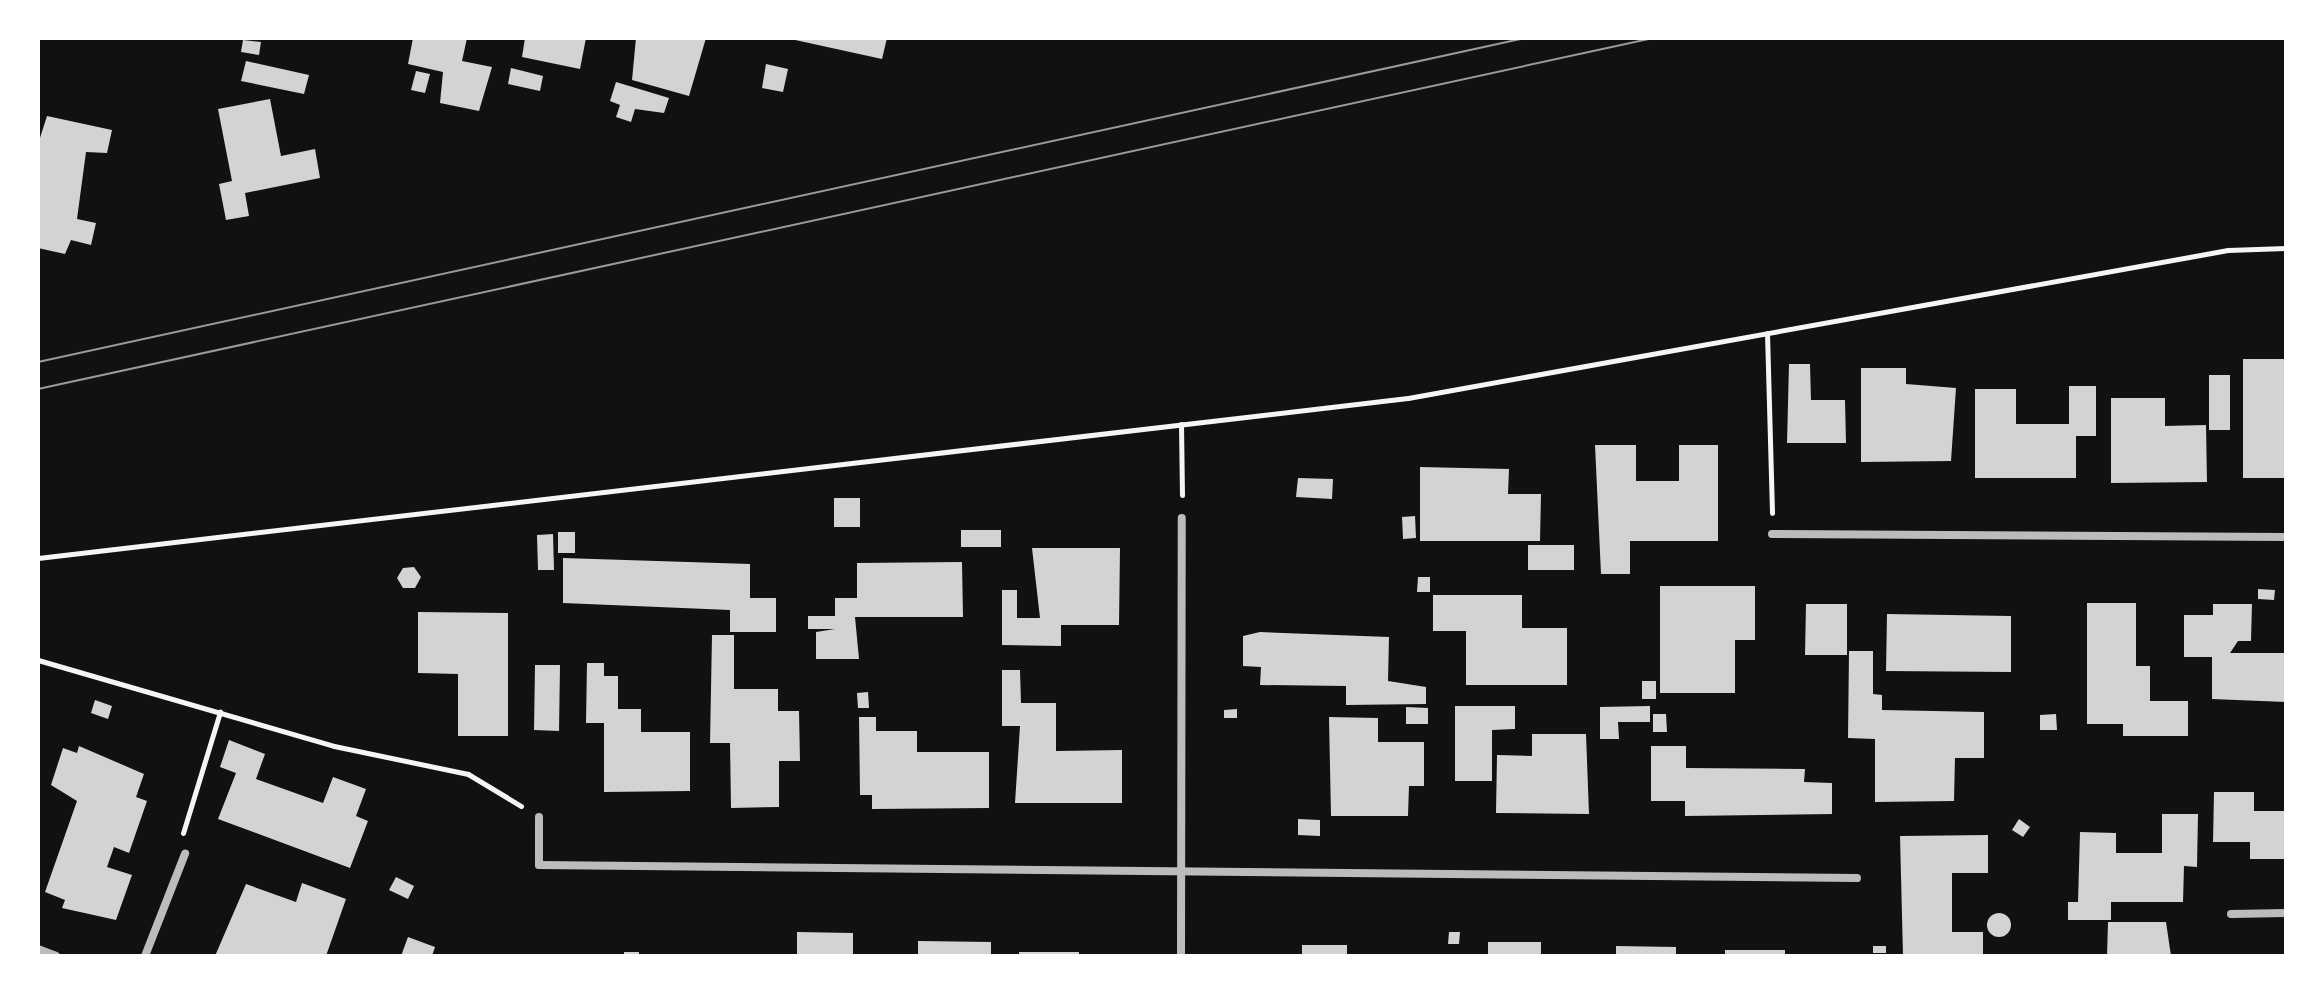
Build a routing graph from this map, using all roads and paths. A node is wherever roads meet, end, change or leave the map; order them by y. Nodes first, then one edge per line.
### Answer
1 (2286, 248) edge
2 (1767, 333) junction
3 (1181, 424) junction
4 (1182, 518) joint
5 (1772, 534) joint
6 (2286, 537) edge
7 (38, 558) edge
8 (38, 660) edge
9 (220, 712) junction
10 (539, 817) joint
11 (185, 854) joint
12 (1179, 869) junction
13 (1857, 878) dead end
14 (2286, 913) edge
15 (2231, 914) dead end
16 (38, 949) edge
17 (56, 956) edge
18 (145, 956) edge
19 (1181, 956) edge

1 - 2 path
2 - 3 path
2 - 5 path
3 - 4 path
3 - 7 path
4 - 12 street
5 - 6 street
8 - 9 path
9 - 10 path
9 - 11 path
10 - 12 street
11 - 18 street
12 - 13 street
12 - 19 street
14 - 15 street
16 - 17 street

